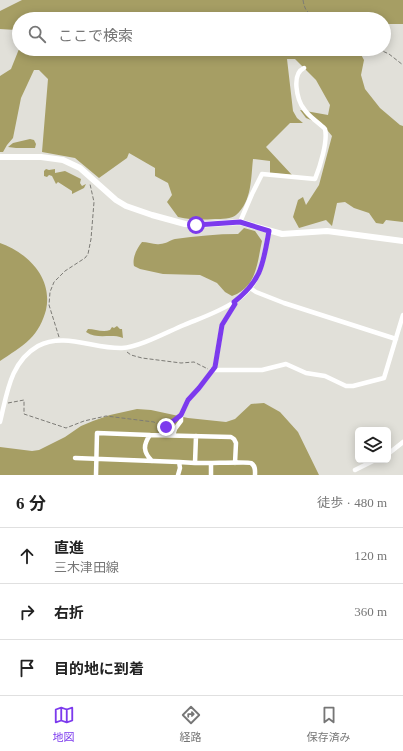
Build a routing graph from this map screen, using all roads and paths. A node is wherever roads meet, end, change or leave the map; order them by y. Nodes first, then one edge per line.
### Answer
1 (303, 0) edge
2 (307, 12) edge
3 (391, 56) edge
4 (403, 65) edge
5 (304, 68) dead end
6 (0, 157) edge
7 (93, 178) junction
8 (240, 222) junction
9 (269, 231) junction
10 (403, 241) edge
11 (250, 288) junction
12 (234, 302) junction
13 (402, 319) edge
14 (396, 339) junction
15 (62, 341) junction
16 (123, 348) junction
17 (212, 370) junction
18 (5, 403) junction
19 (181, 415) junction
20 (0, 422) edge
21 (150, 435) junction
22 (173, 435) junction
23 (196, 436) junction
24 (403, 442) edge
25 (391, 452) edge
26 (75, 458) dead end
27 (97, 459) junction
28 (152, 461) junction
29 (179, 462) junction
30 (195, 463) junction
31 (211, 463) junction
32 (369, 463) edge
33 (236, 464) junction
34 (355, 470) dead end
35 (96, 475) edge
36 (178, 475) edge
37 (211, 475) edge
38 (255, 475) edge

1 - 2 path
3 - 4 path
5 - 8 street
6 - 7 main road
7 - 8 main road
7 - 15 path
8 - 9 main road
9 - 10 main road
9 - 11 street
11 - 12 street
11 - 14 street
12 - 16 street
12 - 17 street
13 - 14 street
14 - 17 street
15 - 16 street
15 - 18 street
16 - 17 path
17 - 19 street
18 - 19 path
18 - 20 street
19 - 22 street
21 - 22 street
21 - 27 street
21 - 28 street
22 - 23 street
23 - 30 street
23 - 33 street
24 - 25 street
26 - 27 street
27 - 28 street
27 - 35 street
28 - 29 street
29 - 30 street
29 - 36 street
30 - 31 street
31 - 33 street
31 - 37 street
32 - 34 street
33 - 38 street

